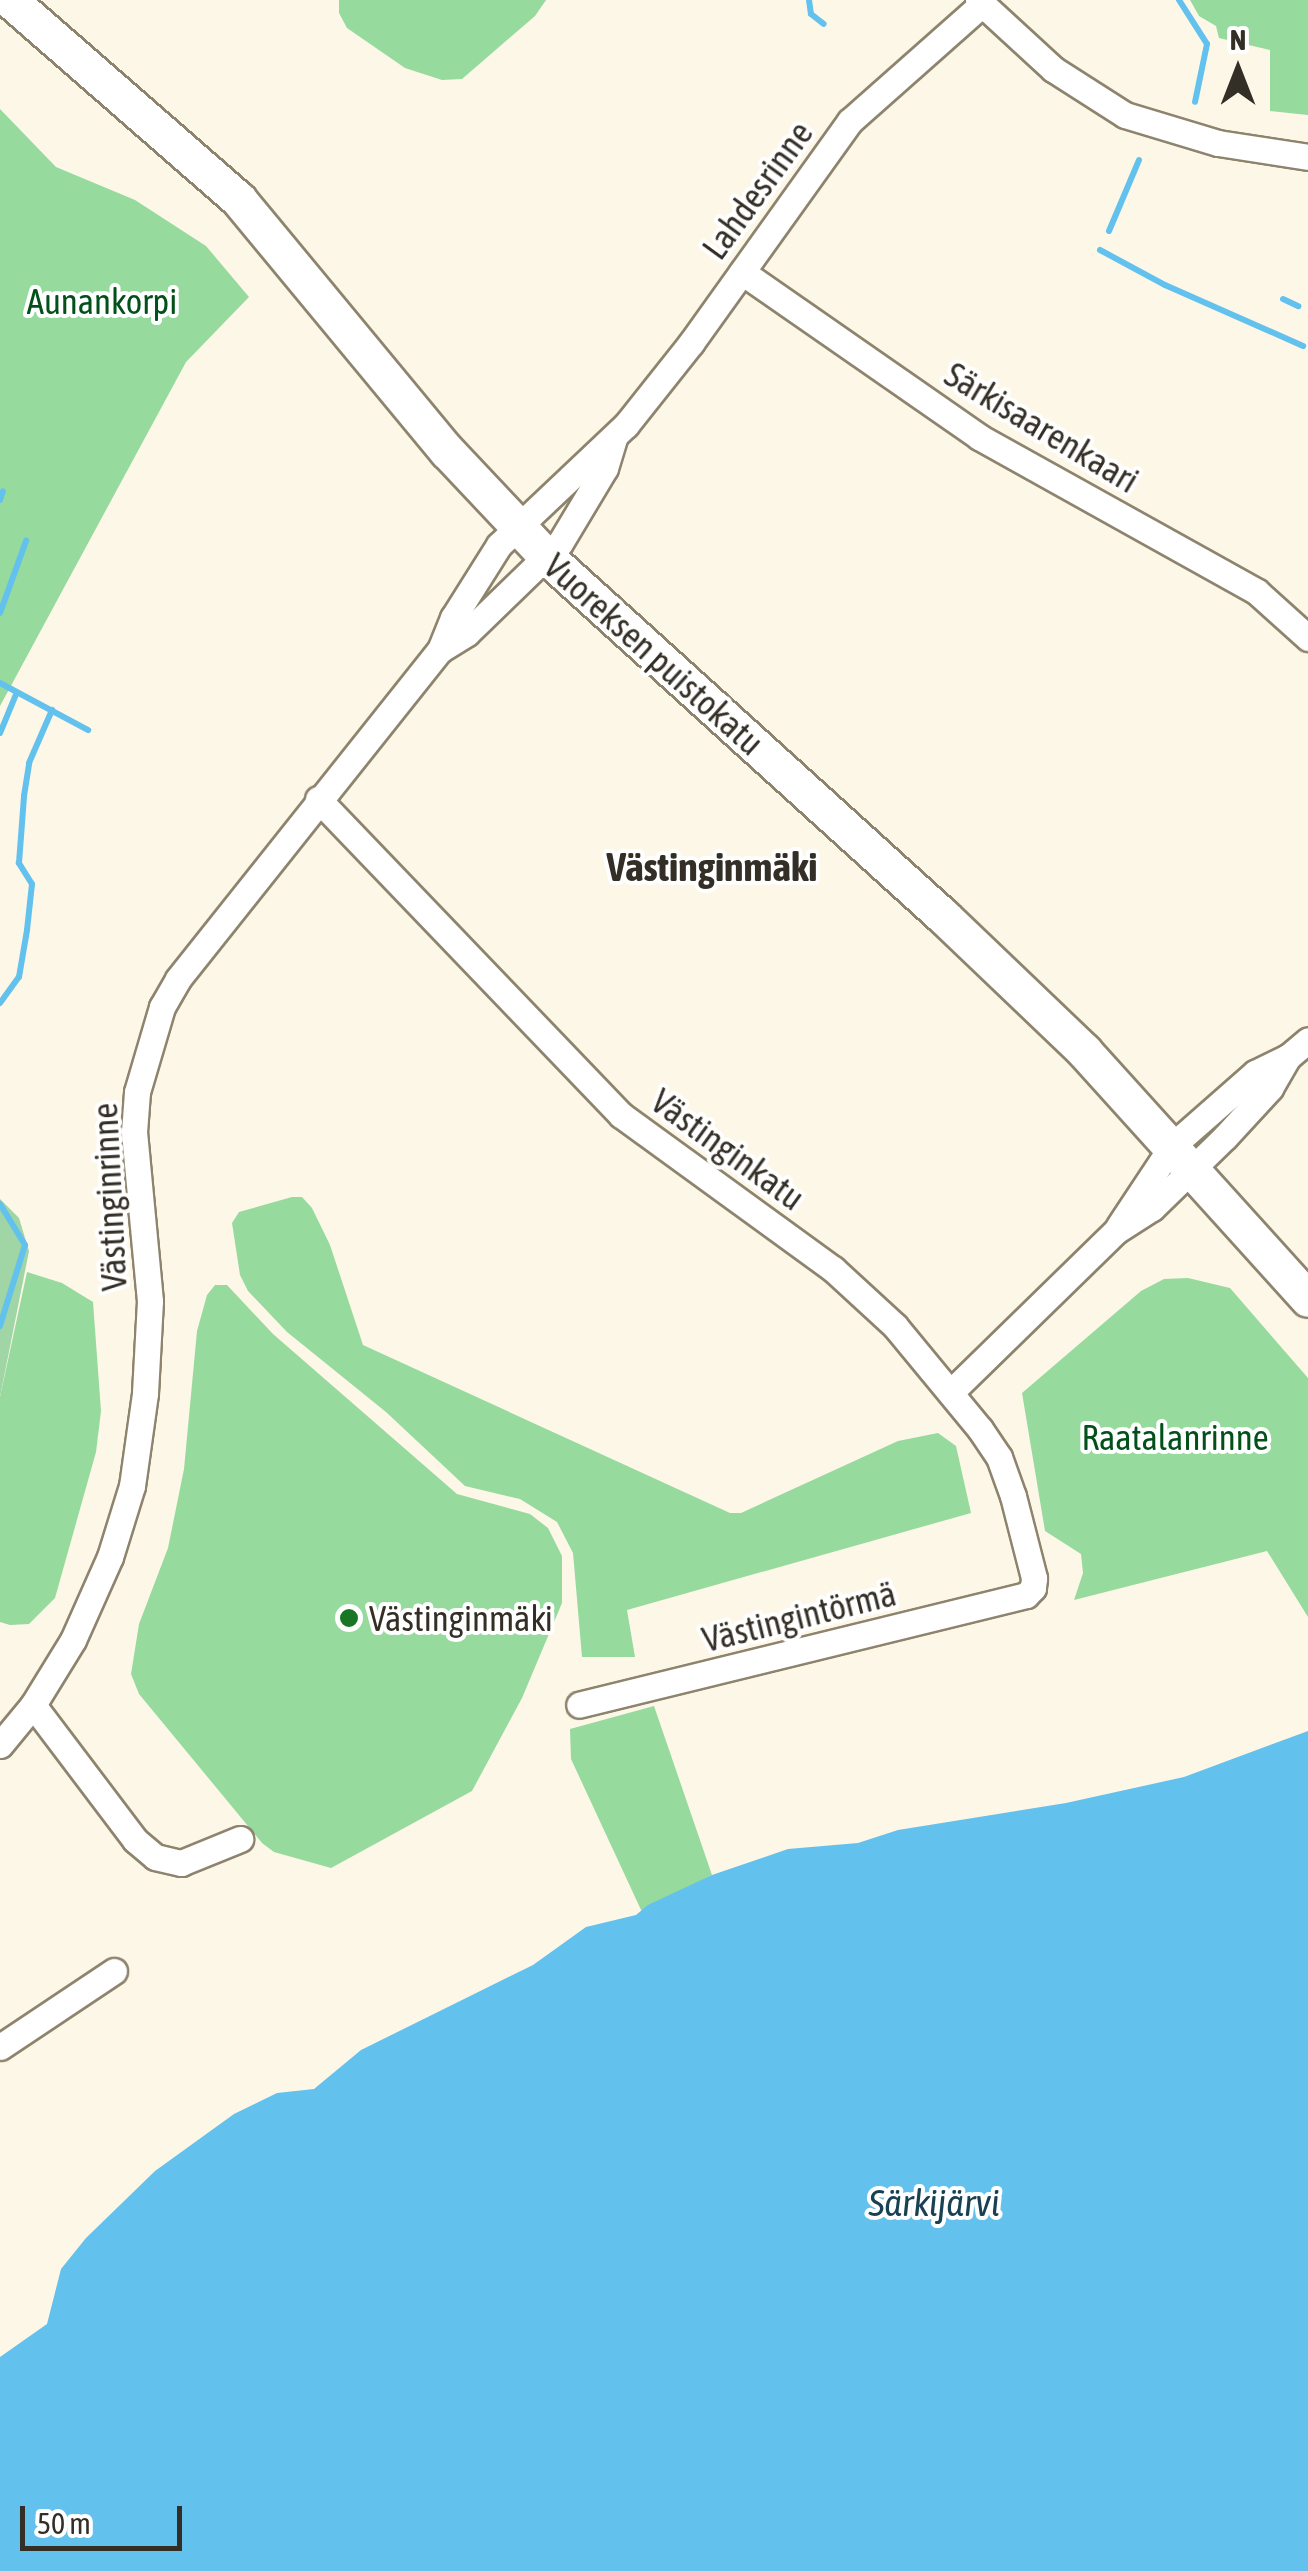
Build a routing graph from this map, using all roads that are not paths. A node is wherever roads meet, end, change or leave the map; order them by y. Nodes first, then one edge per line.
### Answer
1 (10, 0) edge
2 (979, 2) edge
3 (1308, 157) edge
4 (742, 272) junction
5 (614, 438) junction
6 (518, 527) junction
7 (547, 557) junction
8 (1308, 638) edge
9 (440, 650) junction
10 (318, 799) junction
11 (1308, 1040) edge
12 (1182, 1157) junction
13 (1308, 1299) edge
14 (952, 1392) junction
15 (1033, 1588) joint
16 (33, 1705) junction
17 (579, 1705) dead end
18 (0, 1745) edge
19 (240, 1838) dead end
20 (114, 1971) dead end
21 (0, 2047) edge

1 - 6 main road, Vuoreksen puistokatu
2 - 3 street
2 - 4 street, Lahdesrinne
4 - 5 street, Lahdesrinne
4 - 8 street, Särkisaarenkaari
5 - 6 street, Lahdesrinne
5 - 7 street, Lahdesrinne
6 - 7 main road, Vuoreksen puistokatu
6 - 9 street, Västinginrinne
7 - 9 street, Västinginrinne
7 - 12 main road, Vuoreksen puistokatu
9 - 10 street, Västinginrinne
10 - 14 street, Västinginkatu
10 - 16 street, Västinginrinne
11 - 12 street
12 - 13 main road, Vuoreksen puistokatu
12 - 14 street
14 - 15 street, Västinginkatu
15 - 17 street, Västingintörmä
16 - 18 street, Västinginrinne
16 - 19 street
20 - 21 street

